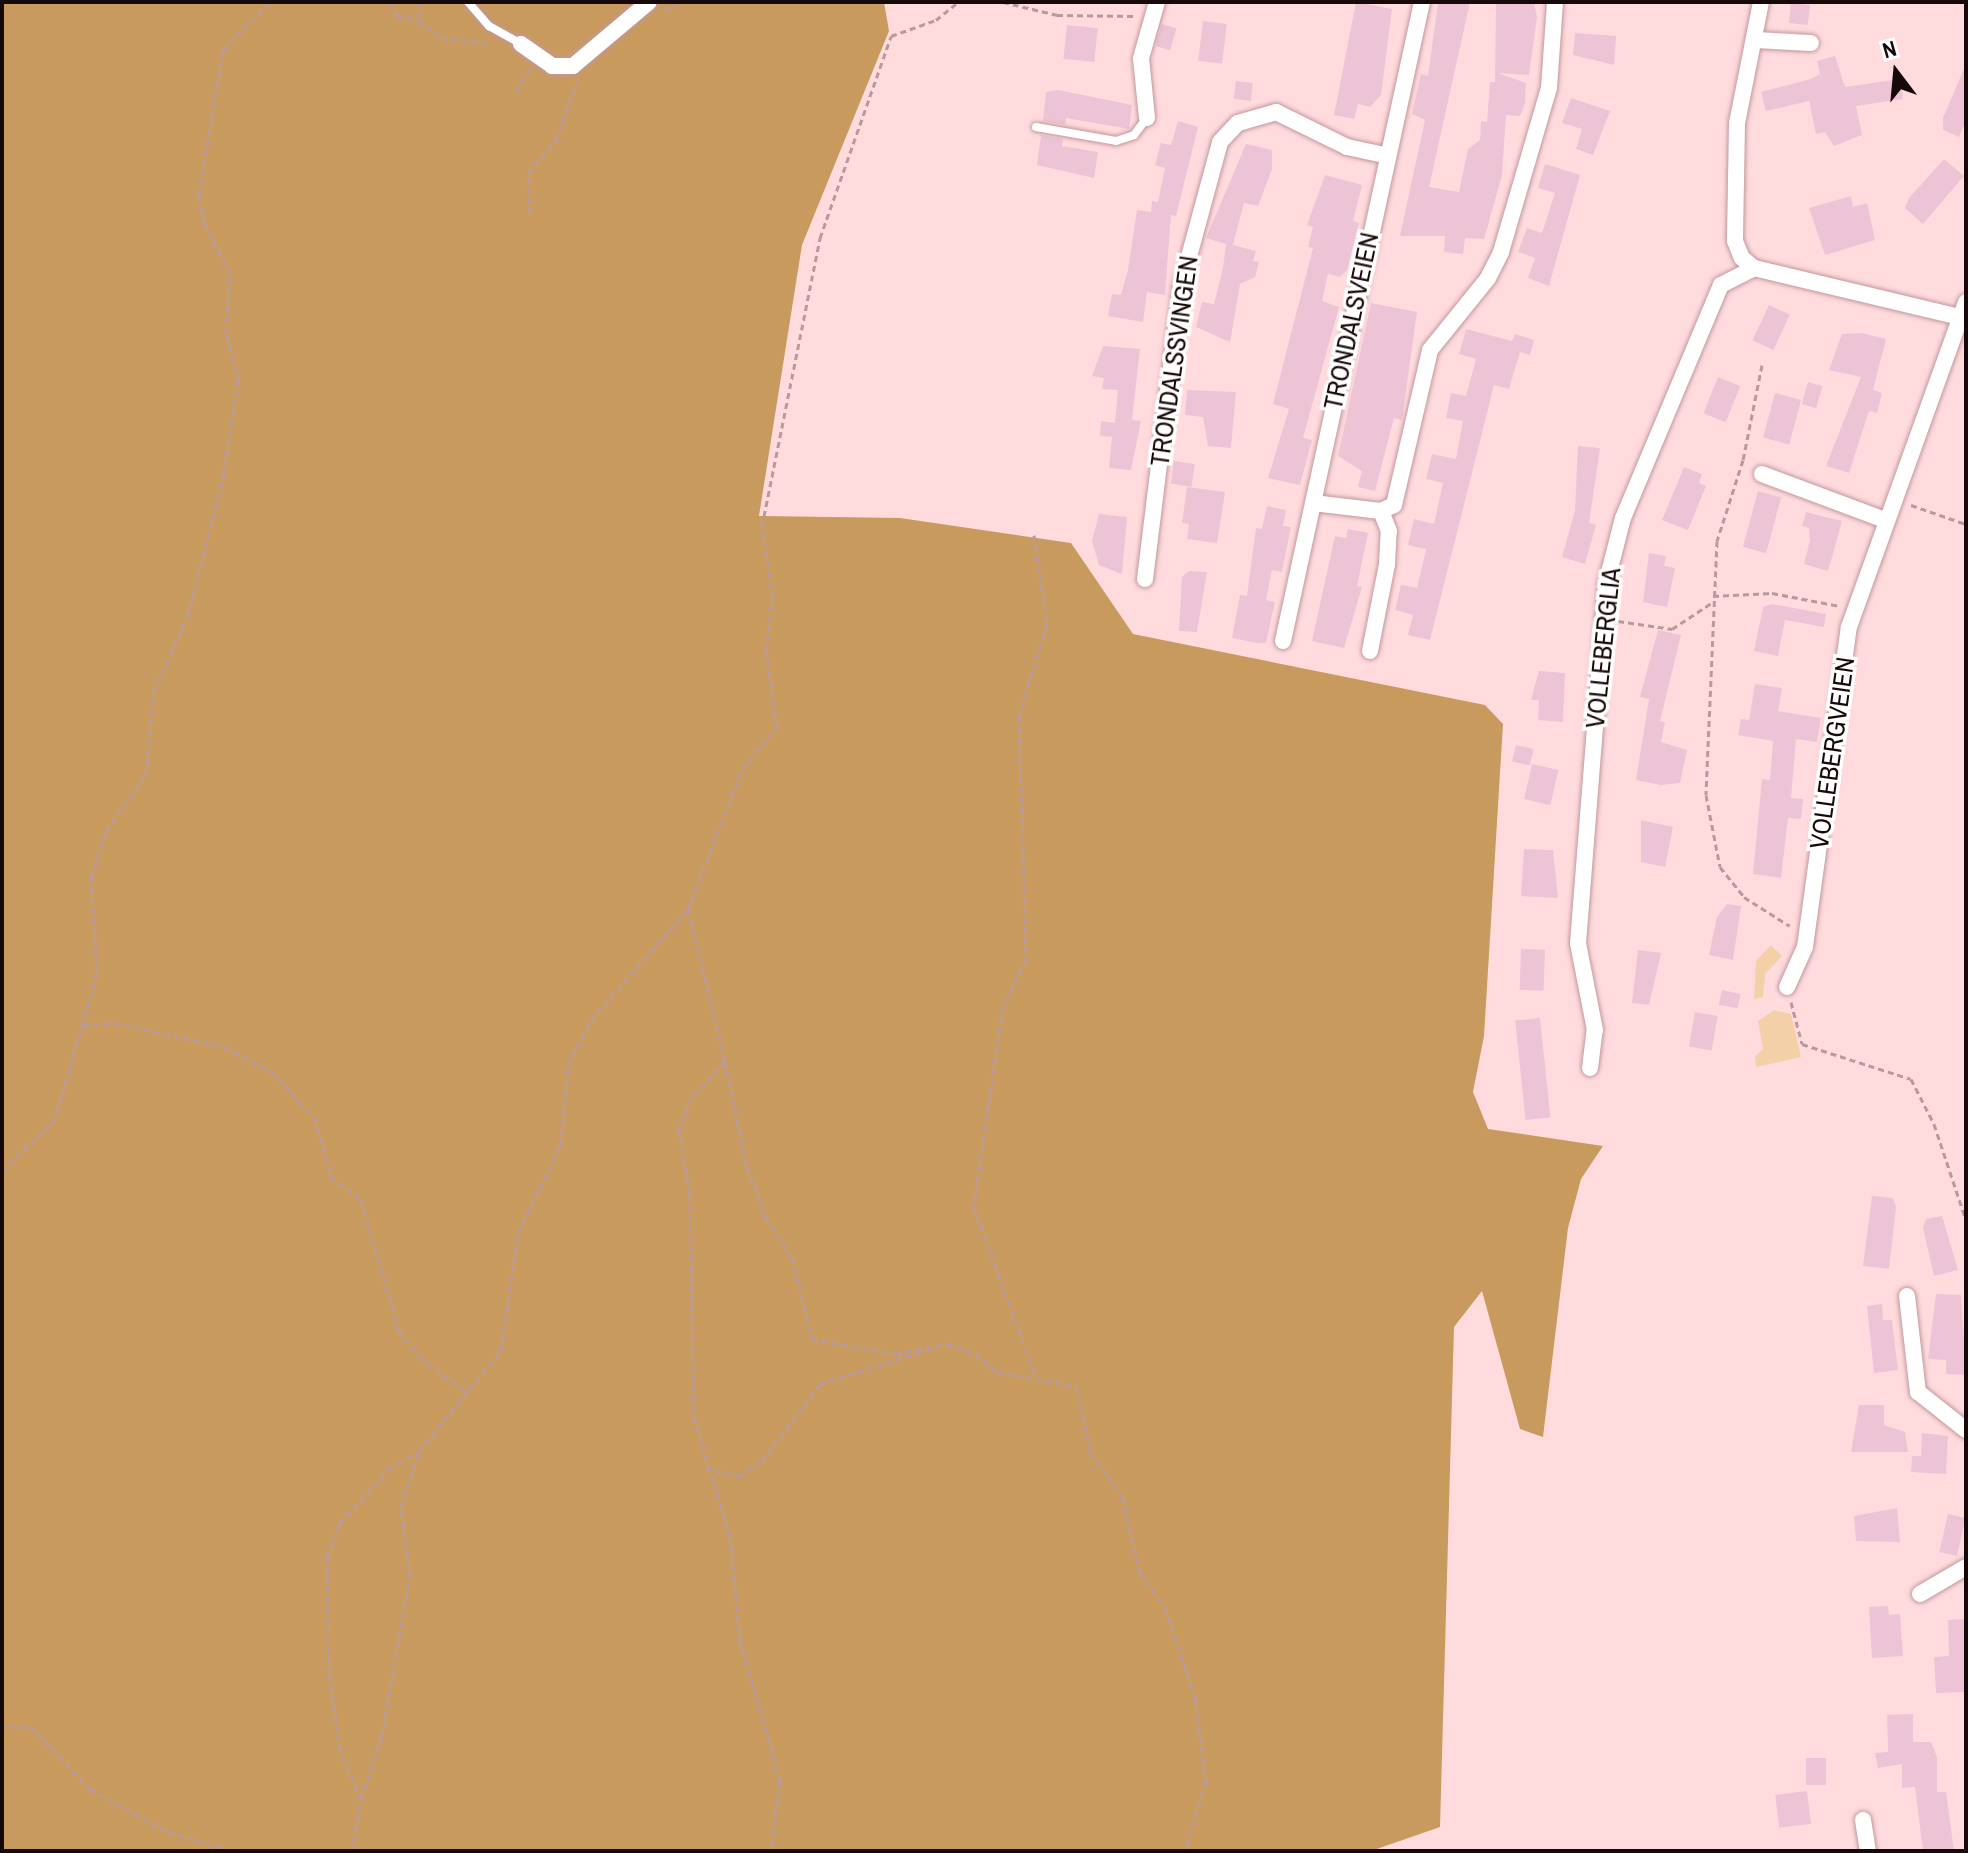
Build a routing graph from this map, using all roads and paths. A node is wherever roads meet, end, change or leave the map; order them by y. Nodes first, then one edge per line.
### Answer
1 (269, 2) edge
2 (390, 2) edge
3 (419, 2) edge
4 (468, 2) edge
5 (649, 2) edge
6 (958, 2) edge
7 (1003, 2) edge
8 (1422, 2) edge
9 (1555, 2) edge
10 (1761, 2) edge
11 (1154, 8) edge
12 (419, 21) junction
13 (1755, 40) junction
14 (1811, 43) dead end
15 (521, 44) junction
16 (535, 55) junction
17 (577, 82) dead end
18 (516, 91) dead end
19 (1147, 118) joint
20 (1036, 127) dead end
21 (1386, 155) junction
22 (530, 213) dead end
23 (1735, 241) junction
24 (1748, 263) junction
25 (1721, 285) junction
26 (1963, 309) edge
27 (1762, 365) dead end
28 (1762, 474) dead end
29 (1892, 498) junction
30 (1313, 503) junction
31 (1381, 511) junction
32 (1885, 520) junction
33 (1966, 524) edge
34 (1034, 535) dead end
35 (1145, 579) dead end
36 (1713, 596) junction
37 (1713, 602) junction
38 (1856, 609) junction
39 (1603, 618) junction
40 (1283, 641) dead end
41 (1370, 651) dead end
42 (688, 909) junction
43 (1806, 937) junction
44 (1787, 987) joint
45 (84, 1025) junction
46 (725, 1061) junction
47 (1590, 1068) dead end
48 (2, 1171) edge
49 (1966, 1220) edge
50 (1907, 1296) dead end
51 (947, 1344) junction
52 (1035, 1375) junction
53 (467, 1392) junction
54 (1966, 1430) edge
55 (419, 1451) junction
56 (706, 1468) junction
57 (1966, 1567) edge
58 (1920, 1594) dead end
59 (2, 1726) edge
60 (361, 1799) junction
61 (1863, 1820) dead end
62 (233, 1851) edge
63 (352, 1851) edge
64 (771, 1851) edge
65 (1185, 1851) edge
66 (1868, 1851) edge

1 - 45 path
2 - 12 path
3 - 12 path
4 - 15 lane
5 - 16 street
6 - 42 path
7 - 11 path
8 - 21 street, TRONDALSVEIEN
9 - 31 street
10 - 13 street
11 - 19 street
12 - 15 path
13 - 14 street
13 - 23 street
15 - 16 street
16 - 18 path
17 - 22 path
19 - 20 lane
21 - 30 street, TRONDALSVEIEN
21 - 35 street, TRONDALSSVINGEN
23 - 24 street
23 - 25 street, VOLLEBERGLIA
24 - 25 street
24 - 26 street, VOLLEBERGVEIEN
25 - 39 street, VOLLEBERGLIA
26 - 29 street, VOLLEBERGVEIEN
27 - 36 path
28 - 32 street
29 - 32 street, VOLLEBERGVEIEN
29 - 33 path
30 - 31 street
30 - 40 street, TRONDALSVEIEN
31 - 41 street
32 - 38 street, VOLLEBERGVEIEN
34 - 52 path
36 - 37 path
36 - 38 path
37 - 39 path
37 - 43 path
38 - 43 street, VOLLEBERGVEIEN
39 - 47 street, VOLLEBERGLIA
42 - 46 path
42 - 53 path
43 - 44 street, VOLLEBERGVEIEN
44 - 49 path
45 - 48 path
45 - 53 path
46 - 51 path
46 - 56 path
50 - 54 street
51 - 52 path
51 - 56 path
52 - 65 path
53 - 55 path
55 - 60 path
55 - 60 path
56 - 64 path
57 - 58 street
59 - 62 path
60 - 63 path
61 - 66 street

